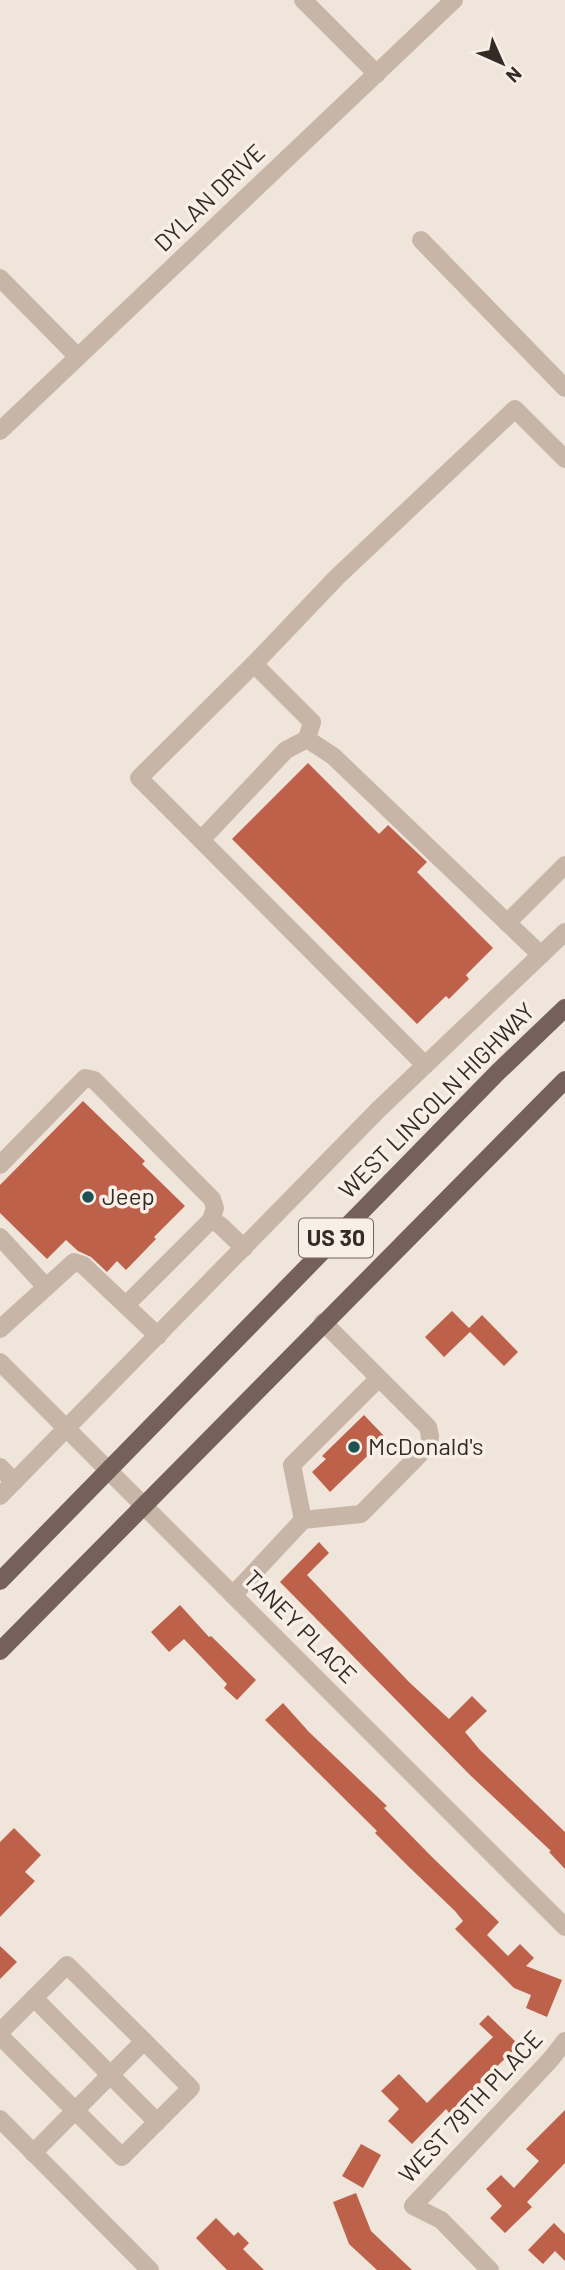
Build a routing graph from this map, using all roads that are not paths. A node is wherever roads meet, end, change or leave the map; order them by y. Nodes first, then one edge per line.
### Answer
1 (303, 0) edge
2 (454, 0) edge
3 (377, 74) junction
4 (421, 240) dead end
5 (0, 278) edge
6 (78, 357) junction
7 (565, 388) edge
8 (0, 431) edge
9 (565, 459) edge
10 (254, 664) junction
11 (307, 739) junction
12 (201, 840) junction
13 (565, 865) edge
14 (507, 923) junction
15 (565, 932) edge
16 (541, 955) junction
17 (565, 1008) edge
18 (425, 1065) junction
19 (565, 1080) edge
20 (0, 1165) edge
21 (211, 1220) junction
22 (0, 1237) edge
23 (244, 1248) junction
24 (46, 1287) junction
25 (125, 1305) junction
26 (323, 1322) junction
27 (0, 1329) edge
28 (158, 1336) junction
29 (0, 1362) edge
30 (378, 1379) junction
31 (67, 1429) junction
32 (0, 1467) edge
33 (109, 1471) junction
34 (14, 1482) junction
35 (0, 1496) edge
36 (143, 1505) junction
37 (303, 1520) junction
38 (0, 1581) edge
39 (233, 1595) junction
40 (0, 1651) edge
41 (565, 1927) edge
42 (34, 1998) junction
43 (0, 2034) edge
44 (565, 2040) edge
45 (144, 2041) junction
46 (110, 2075) junction
47 (75, 2110) junction
48 (0, 2119) edge
49 (157, 2122) junction
50 (33, 2153) junction
51 (150, 2270) edge
52 (490, 2270) edge

1 - 3 street
2 - 3 street, DYLAN DRIVE
3 - 6 street, DYLAN DRIVE
4 - 7 street
5 - 6 street
6 - 8 street, DYLAN DRIVE
9 - 10 street
10 - 11 street
10 - 12 street
11 - 12 street
11 - 14 street
12 - 18 street
13 - 14 street
14 - 16 street
15 - 16 street
16 - 18 street
17 - 33 main road, WEST LINCOLN HIGHWAY / US 30
18 - 23 street
19 - 26 main road, US 30
20 - 21 street
21 - 23 street
21 - 25 street
22 - 24 street
23 - 28 street
24 - 25 street
24 - 27 street
25 - 28 street
26 - 30 street
26 - 36 main road, US 30
28 - 31 street
29 - 31 street, TANEY PLACE
30 - 37 street
30 - 37 street
31 - 33 street, TANEY PLACE
31 - 34 street
32 - 34 street
33 - 36 street, TANEY PLACE
33 - 38 main road, US 30
34 - 35 street
36 - 39 street, TANEY PLACE
36 - 40 main road, US 30
37 - 39 street
39 - 41 street, TANEY PLACE
42 - 43 street
42 - 45 street
42 - 46 street
43 - 47 street
44 - 52 street, WEST 79TH PLACE
45 - 46 street
45 - 49 street
46 - 47 street
46 - 49 street
47 - 49 street
47 - 50 street
48 - 50 street
50 - 51 street

